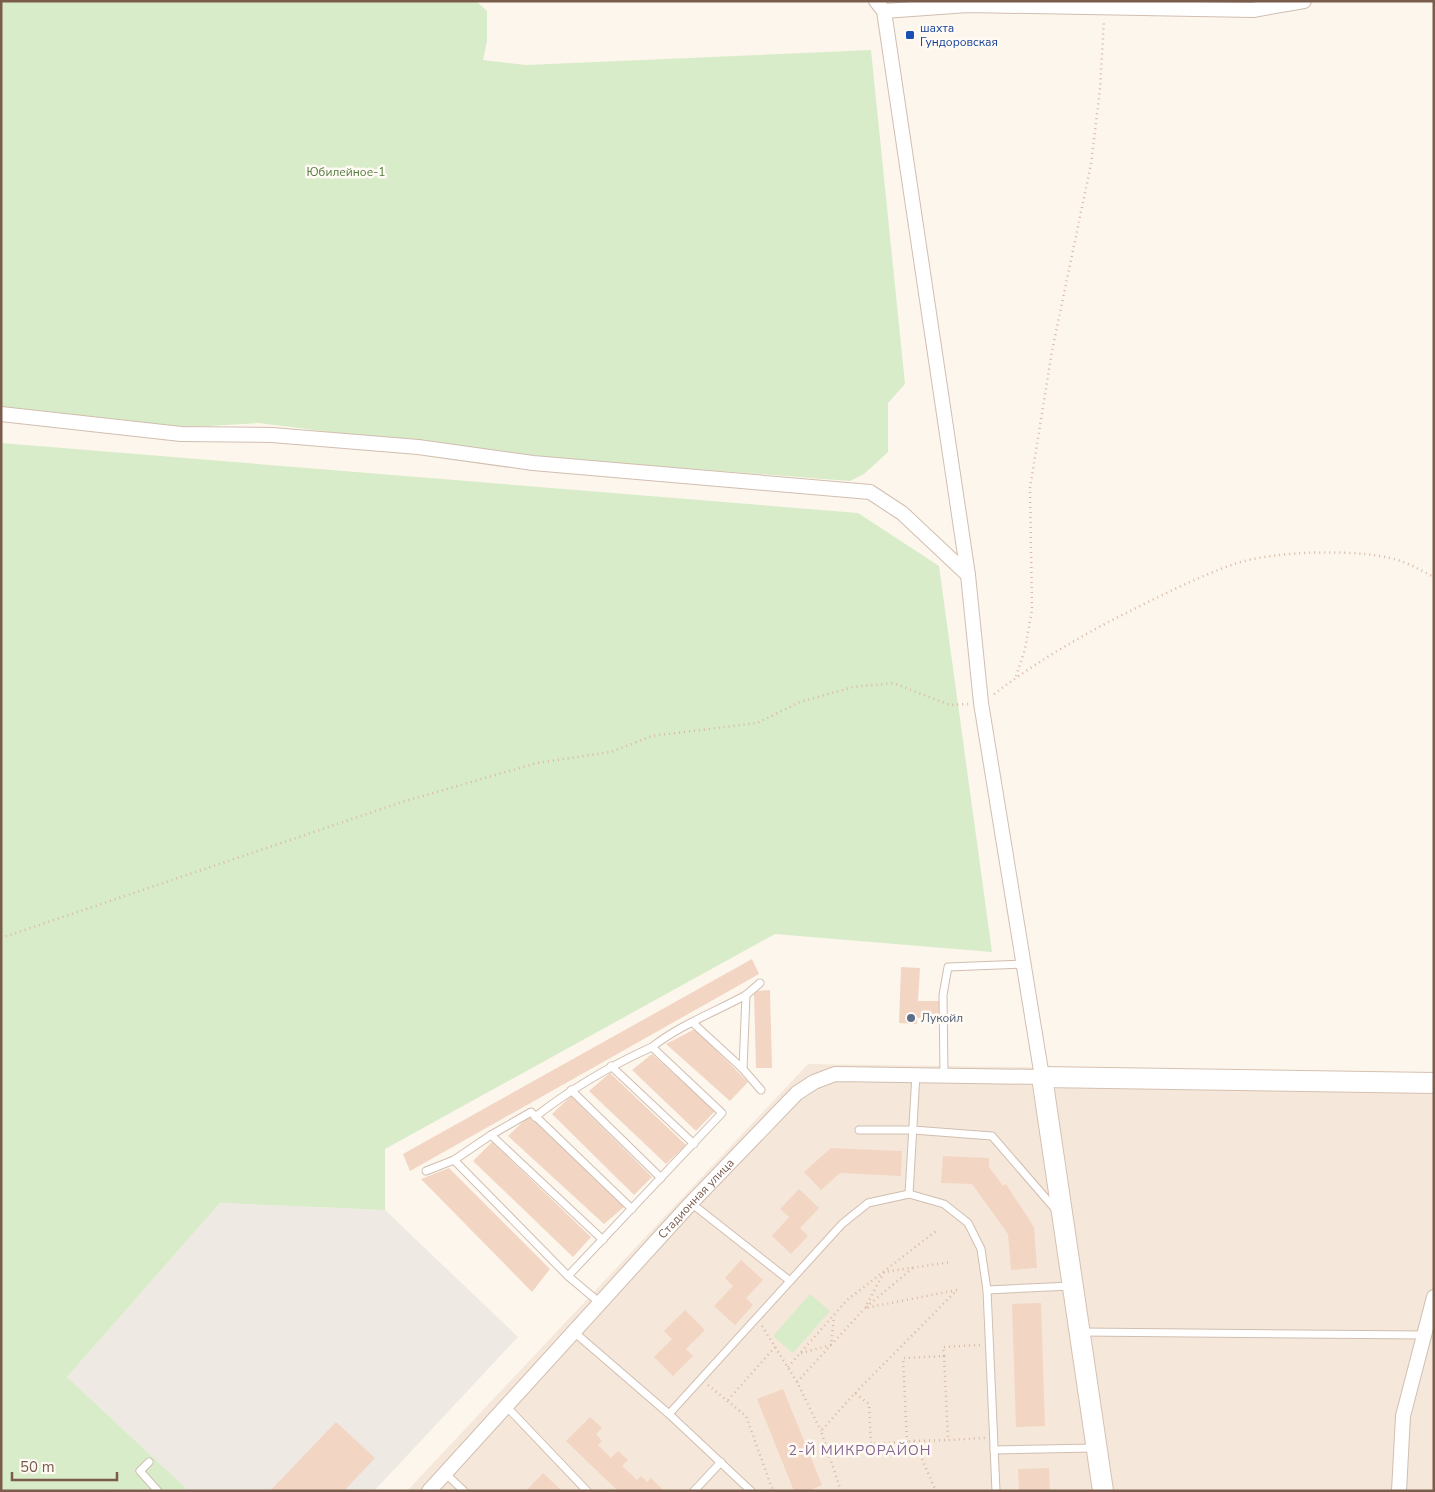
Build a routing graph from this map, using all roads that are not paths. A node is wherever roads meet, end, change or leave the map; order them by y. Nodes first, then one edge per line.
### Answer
1 (1304, 1) edge
2 (968, 3) edge
3 (1090, 4) edge
4 (880, 6) edge
5 (1, 414) edge
6 (968, 575) junction
7 (1025, 964) junction
8 (760, 982) dead end
9 (746, 994) junction
10 (693, 1023) junction
11 (652, 1047) junction
12 (611, 1066) junction
13 (743, 1069) junction
14 (916, 1074) junction
15 (944, 1075) junction
16 (1042, 1077) junction
17 (1434, 1083) edge
18 (570, 1090) junction
19 (761, 1090) dead end
20 (535, 1117) junction
21 (859, 1130) dead end
22 (913, 1130) junction
23 (490, 1134) junction
24 (694, 1144) junction
25 (454, 1160) junction
26 (426, 1171) dead end
27 (661, 1178) junction
28 (909, 1194) junction
29 (691, 1203) junction
30 (632, 1209) junction
31 (1064, 1219) junction
32 (603, 1240) junction
33 (568, 1276) junction
34 (790, 1281) junction
35 (1074, 1286) junction
36 (986, 1290) junction
37 (1434, 1297) edge
38 (600, 1303) junction
39 (1431, 1317) edge
40 (574, 1332) junction
41 (1081, 1332) junction
42 (1424, 1335) junction
43 (506, 1405) junction
44 (669, 1414) junction
45 (1098, 1448) junction
46 (994, 1450) junction
47 (149, 1462) dead end
48 (721, 1462) junction
49 (445, 1473) junction
50 (158, 1491) edge
51 (428, 1491) edge
52 (464, 1491) edge
53 (586, 1491) edge
54 (694, 1491) edge
55 (751, 1491) edge
56 (996, 1491) edge
57 (1103, 1491) edge
58 (1399, 1491) edge

1 - 3 street
2 - 3 street
2 - 4 street
4 - 6 street
5 - 6 street
6 - 7 street
7 - 15 lane
7 - 16 street
8 - 9 lane
9 - 10 lane
9 - 13 lane
10 - 11 lane
10 - 13 lane
11 - 12 lane
11 - 24 lane
12 - 18 lane
12 - 24 lane
13 - 19 lane
14 - 15 street, Стадионная улица
14 - 22 lane
14 - 29 street, Стадионная улица
15 - 16 street, Стадионная улица
16 - 17 street
16 - 31 street
18 - 20 lane
18 - 27 lane
20 - 23 lane
20 - 30 lane
21 - 22 lane
22 - 28 lane
22 - 31 lane
23 - 25 lane
23 - 32 lane
24 - 27 lane
25 - 26 lane
25 - 33 lane
27 - 30 lane
28 - 34 lane
28 - 36 lane
29 - 34 lane
29 - 38 street, Стадионная улица
30 - 32 lane
31 - 35 street
32 - 33 lane
33 - 38 lane
34 - 44 lane
35 - 36 lane
35 - 41 street
36 - 46 lane
37 - 39 street
38 - 40 street, Стадионная улица
39 - 42 street
40 - 43 street, Стадионная улица
40 - 44 lane
41 - 42 lane
41 - 45 street
42 - 58 street
43 - 49 street, Стадионная улица
43 - 53 lane
44 - 48 lane
45 - 46 lane
45 - 57 street
46 - 56 lane
47 - 50 lane
48 - 54 lane
48 - 55 lane
49 - 51 street, Стадионная улица
49 - 52 lane

